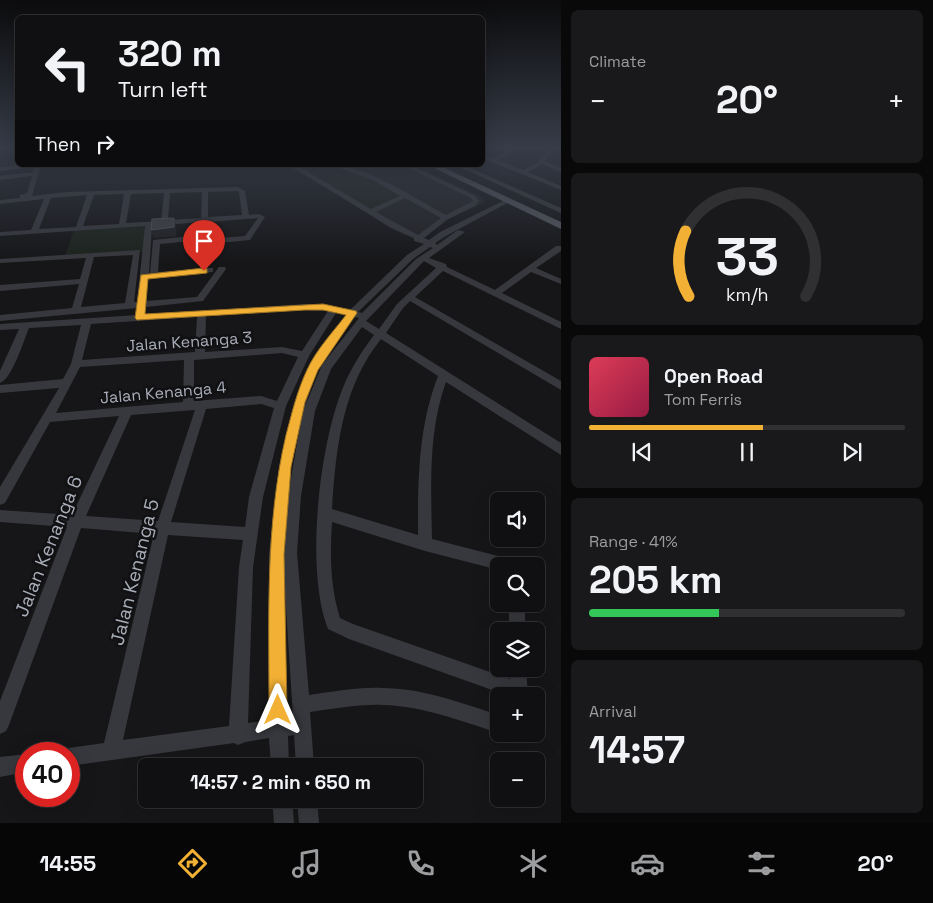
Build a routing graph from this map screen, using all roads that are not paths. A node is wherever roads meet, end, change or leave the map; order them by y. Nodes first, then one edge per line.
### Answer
1 (32, 185) edge
2 (326, 185) edge
3 (386, 185) edge
4 (451, 185) edge
5 (475, 185) edge
6 (487, 185) edge
7 (503, 185) edge
8 (205, 191) junction
9 (128, 192) junction
10 (167, 192) junction
11 (91, 194) junction
12 (48, 196) junction
13 (405, 196) junction
14 (1, 200) edge
15 (512, 203) junction
16 (0, 209) edge
17 (560, 211) edge
18 (371, 212) junction
19 (246, 216) junction
20 (446, 218) junction
21 (205, 220) junction
22 (560, 220) edge
23 (164, 222) junction
24 (150, 223) junction
25 (122, 225) junction
26 (560, 226) edge
27 (79, 228) junction
28 (34, 232) junction
29 (0, 234) edge
30 (205, 240) junction
31 (427, 243) junction
32 (560, 249) edge
33 (91, 255) junction
34 (423, 258) junction
35 (0, 261) edge
36 (443, 266) junction
37 (531, 269) junction
38 (204, 271) junction
39 (144, 276) junction
40 (154, 276) junction
41 (84, 281) junction
42 (560, 282) edge
43 (0, 288) edge
44 (497, 293) junction
45 (409, 297) junction
46 (141, 305) junction
47 (129, 306) junction
48 (334, 309) junction
49 (76, 311) junction
50 (202, 314) junction
51 (359, 317) junction
52 (0, 318) edge
53 (140, 318) junction
54 (87, 321) junction
55 (25, 326) junction
56 (560, 326) edge
57 (0, 327) edge
58 (380, 333) junction
59 (304, 355) junction
60 (189, 356) junction
61 (200, 356) junction
62 (76, 364) junction
63 (2, 374) edge
64 (443, 376) junction
65 (67, 383) junction
66 (560, 386) edge
67 (0, 389) edge
68 (195, 406) junction
69 (280, 406) junction
70 (127, 411) junction
71 (47, 418) junction
72 (560, 450) edge
73 (0, 499) edge
74 (327, 514) junction
75 (0, 516) edge
76 (76, 522) junction
77 (163, 527) junction
78 (251, 534) junction
79 (425, 544) junction
80 (490, 561) edge
81 (500, 687) edge
82 (300, 706) junction
83 (490, 721) edge
84 (0, 725) edge
85 (302, 726) junction
86 (278, 729) junction
87 (238, 736) junction
88 (111, 751) junction
89 (80, 755) edge
90 (280, 758) edge
91 (304, 758) edge
92 (15, 765) edge
93 (0, 767) edge
94 (283, 808) edge
95 (308, 808) edge
96 (284, 823) edge
97 (309, 823) edge

1 - 14 street
2 - 18 street
3 - 13 street
4 - 20 street
5 - 15 main road
6 - 22 main road
7 - 17 street
8 - 10 street
8 - 19 street
8 - 21 street
9 - 10 street
9 - 11 street
9 - 25 street
10 - 23 street
11 - 12 street
11 - 27 street
12 - 14 street
12 - 28 street
13 - 18 street
13 - 20 street
14 - 16 street
15 - 26 main road
15 - 31 street
18 - 31 street
19 - 21 street
19 - 30 street
20 - 31 street
21 - 23 street
21 - 30 street
23 - 24 street
24 - 25 street
24 - 39 street
25 - 27 street
27 - 28 street
28 - 29 street
30 - 38 street
30 - 40 street
31 - 34 street
31 - 51 street
32 - 37 street
33 - 35 street
33 - 41 street
33 - 47 street
34 - 36 street
34 - 51 street
36 - 44 street
36 - 45 street
37 - 42 street
37 - 44 street
38 - 40 street
38 - 46 street
39 - 40 street
39 - 46 street
41 - 43 street
41 - 49 street
44 - 56 street
45 - 58 street
45 - 66 street
46 - 47 street
46 - 53 street
47 - 49 street
48 - 50 street
48 - 51 street
48 - 59 street
49 - 52 street
50 - 53 street
50 - 61 street
51 - 58 street
51 - 82 street
51 - 86 street
53 - 54 street
54 - 55 street
54 - 62 street
55 - 57 street
55 - 63 street
58 - 64 street
58 - 74 street
59 - 61 street, Jalan Kenanga 3
59 - 69 street
60 - 61 street, Jalan Kenanga 3
60 - 62 street, Jalan Kenanga 3
60 - 68 street, Jalan Kenanga 5
62 - 65 street
64 - 72 street
64 - 79 street
65 - 67 street
65 - 71 street
68 - 69 street, Jalan Kenanga 4
68 - 70 street, Jalan Kenanga 4
68 - 77 street, Jalan Kenanga 5
69 - 78 street
70 - 71 street, Jalan Kenanga 4
70 - 76 street, Jalan Kenanga 6
71 - 73 street
74 - 79 street
74 - 81 street
75 - 76 street
76 - 77 street
76 - 84 street, Jalan Kenanga 6
77 - 78 street
77 - 88 street, Jalan Kenanga 5
78 - 87 street
79 - 80 street
82 - 83 street
82 - 85 street
85 - 86 street
85 - 91 street
86 - 87 street
86 - 90 street
87 - 88 street
88 - 89 street
92 - 93 street
94 - 96 street
95 - 97 street

